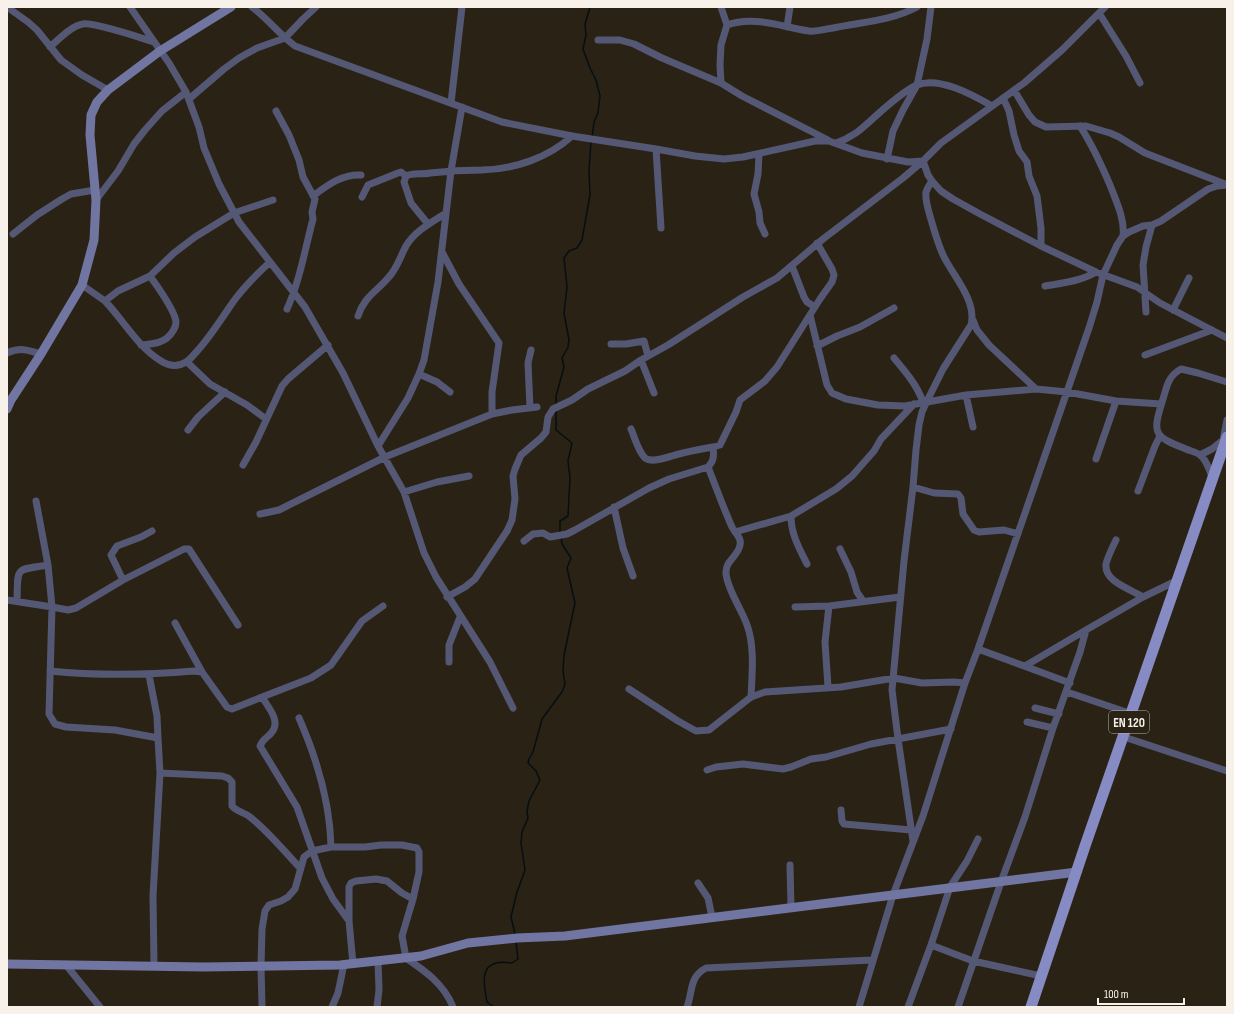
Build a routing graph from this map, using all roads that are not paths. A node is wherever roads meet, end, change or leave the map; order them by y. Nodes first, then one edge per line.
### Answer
1 (7, 7) edge
2 (130, 7) edge
3 (231, 7) edge
4 (252, 7) edge
5 (316, 7) edge
6 (462, 7) edge
7 (721, 7) edge
8 (790, 7) edge
9 (917, 7) edge
10 (931, 7) edge
11 (1105, 7) edge
12 (1099, 13) junction
13 (727, 26) junction
14 (787, 27) junction
15 (284, 38) junction
16 (598, 40) dead end
17 (154, 42) junction
18 (50, 47) junction
19 (160, 51) junction
20 (721, 83) junction
21 (1140, 83) dead end
22 (917, 85) junction
23 (108, 90) junction
24 (1014, 90) junction
25 (186, 92) junction
26 (1004, 98) junction
27 (189, 99) junction
28 (451, 103) junction
29 (992, 106) junction
30 (462, 107) junction
31 (276, 111) dead end
32 (1080, 126) junction
33 (572, 136) junction
34 (833, 142) junction
35 (656, 149) junction
36 (759, 154) junction
37 (887, 159) junction
38 (923, 161) junction
39 (451, 171) junction
40 (361, 175) dead end
41 (406, 176) junction
42 (932, 181) junction
43 (1227, 185) edge
44 (95, 190) junction
45 (313, 196) junction
46 (362, 197) dead end
47 (96, 200) junction
48 (274, 200) dead end
49 (234, 213) junction
50 (446, 213) junction
51 (428, 224) junction
52 (1152, 224) junction
53 (661, 228) dead end
54 (13, 234) dead end
55 (765, 234) dead end
56 (1123, 236) junction
57 (817, 244) junction
58 (1041, 246) junction
59 (442, 252) junction
60 (270, 262) junction
61 (792, 266) junction
62 (1100, 274) junction
63 (150, 276) junction
64 (1190, 278) dead end
65 (82, 285) junction
66 (1045, 286) dead end
67 (295, 292) junction
68 (1144, 292) junction
69 (105, 301) junction
70 (815, 308) junction
71 (894, 308) dead end
72 (288, 309) dead end
73 (1173, 310) junction
74 (1146, 312) dead end
75 (810, 315) junction
76 (358, 316) dead end
77 (972, 319) junction
78 (1212, 330) junction
79 (1227, 338) edge
80 (611, 344) dead end
81 (141, 345) junction
82 (328, 345) junction
83 (817, 346) junction
84 (531, 350) dead end
85 (7, 353) edge
86 (40, 354) junction
87 (1145, 355) dead end
88 (648, 356) junction
89 (894, 358) dead end
90 (641, 360) junction
91 (187, 362) junction
92 (419, 374) junction
93 (1227, 382) edge
94 (1036, 390) junction
95 (225, 392) junction
96 (450, 392) dead end
97 (1067, 392) junction
98 (654, 393) dead end
99 (966, 395) junction
100 (1116, 401) junction
101 (925, 402) junction
102 (914, 404) junction
103 (1161, 404) junction
104 (7, 409) edge
105 (492, 414) junction
106 (266, 419) junction
107 (1227, 420) edge
108 (973, 427) dead end
109 (631, 429) dead end
110 (188, 430) dead end
111 (1160, 436) junction
112 (1225, 443) edge
113 (378, 446) junction
114 (713, 447) junction
115 (1200, 455) junction
116 (385, 457) junction
117 (1096, 459) dead end
118 (243, 465) dead end
119 (708, 467) junction
120 (468, 476) dead end
121 (1213, 480) junction
122 (914, 487) junction
123 (1138, 491) dead end
124 (404, 492) junction
125 (36, 501) dead end
126 (614, 508) junction
127 (260, 514) dead end
128 (790, 516) junction
129 (152, 531) dead end
130 (735, 532) junction
131 (1018, 534) junction
132 (1116, 540) dead end
133 (524, 541) dead end
134 (840, 549) dead end
135 (807, 564) dead end
136 (48, 565) junction
137 (633, 576) dead end
138 (123, 580) junction
139 (1176, 581) junction
140 (447, 597) junction
141 (900, 597) junction
142 (1143, 597) junction
143 (7, 600) edge
144 (17, 601) junction
145 (863, 601) junction
146 (383, 606) dead end
147 (829, 606) junction
148 (52, 607) junction
149 (794, 607) dead end
150 (460, 617) junction
151 (175, 624) dead end
152 (238, 625) dead end
153 (1086, 630) junction
154 (978, 649) junction
155 (449, 662) dead end
156 (1025, 666) junction
157 (50, 671) junction
158 (202, 672) junction
159 (149, 674) junction
160 (894, 678) junction
161 (965, 683) junction
162 (1070, 683) junction
163 (828, 687) junction
164 (629, 689) dead end
165 (1067, 692) junction
166 (262, 697) junction
167 (751, 697) junction
168 (513, 708) dead end
169 (1035, 708) dead end
170 (1059, 714) junction
171 (1132, 714) junction
172 (299, 718) dead end
173 (1027, 722) dead end
174 (1053, 728) junction
175 (951, 729) junction
176 (1124, 736) junction
177 (158, 738) junction
178 (898, 740) junction
179 (707, 770) dead end
180 (1227, 771) edge
181 (160, 773) junction
182 (841, 810) dead end
183 (912, 830) junction
184 (978, 839) dead end
185 (913, 843) junction
186 (331, 847) junction
187 (312, 851) junction
188 (790, 865) dead end
189 (300, 868) junction
190 (1077, 872) junction
191 (1001, 882) junction
192 (698, 883) dead end
193 (950, 887) junction
194 (893, 895) junction
195 (413, 899) junction
196 (791, 908) junction
197 (712, 917) junction
198 (349, 921) junction
199 (931, 945) junction
200 (406, 958) junction
201 (872, 960) junction
202 (378, 961) junction
203 (973, 962) junction
204 (7, 964) edge
205 (349, 964) junction
206 (66, 965) junction
207 (154, 966) junction
208 (260, 966) junction
209 (1041, 976) junction
210 (100, 1007) edge
211 (262, 1007) edge
212 (332, 1007) edge
213 (377, 1007) edge
214 (453, 1007) edge
215 (687, 1007) edge
216 (859, 1007) edge
217 (908, 1007) edge
218 (958, 1007) edge
219 (1031, 1007) edge

1 - 18 street
2 - 17 street
3 - 19 street
4 - 15 street
5 - 15 street
6 - 28 street
7 - 13 street
8 - 14 street
9 - 14 street
10 - 22 street
11 - 12 street
12 - 21 street
12 - 24 street
13 - 14 street
13 - 20 street
15 - 27 street
15 - 28 street
16 - 20 street
17 - 18 street
17 - 19 street
18 - 23 street
19 - 23 street
19 - 25 street
20 - 34 street
22 - 29 street
22 - 34 street
22 - 37 street
23 - 44 street
24 - 26 street
24 - 32 street
25 - 27 street
25 - 47 street
26 - 29 street
26 - 58 street
27 - 49 street
28 - 30 street
29 - 38 street
30 - 33 street
30 - 39 street
31 - 45 street
32 - 43 street
32 - 56 street
33 - 35 street
33 - 39 street
34 - 36 street
34 - 37 street
35 - 36 street
35 - 53 street
36 - 55 street
37 - 38 street
38 - 42 street
38 - 57 street
39 - 41 street
39 - 50 street
40 - 45 street
41 - 46 street
41 - 51 street
42 - 58 street
42 - 77 street
43 - 52 street
44 - 47 street
44 - 54 street
45 - 67 street
47 - 65 street
48 - 49 street
49 - 60 street
49 - 63 street
50 - 51 street
50 - 59 street
51 - 76 street
52 - 56 street
52 - 68 street
56 - 62 street
57 - 61 street
57 - 70 street
58 - 62 street
59 - 92 street
59 - 105 street
60 - 67 street
60 - 91 street
61 - 70 street
61 - 88 street
62 - 66 street
62 - 68 street
62 - 97 street
63 - 69 street
63 - 81 street
64 - 73 street
65 - 69 street
65 - 86 street
67 - 72 street
67 - 82 street
68 - 73 street
68 - 74 street
69 - 81 street
70 - 75 street
71 - 83 street
73 - 78 street
75 - 83 street
75 - 114 street
77 - 94 street
77 - 101 street
78 - 79 street
78 - 87 street
80 - 88 street
81 - 91 street
82 - 106 street
82 - 113 street
83 - 102 street
84 - 105 street
85 - 86 street
86 - 104 street
88 - 90 street
89 - 101 street
90 - 98 street
90 - 140 street
91 - 95 street
92 - 96 street
92 - 113 street
93 - 103 street
94 - 97 street
94 - 99 street
95 - 106 street
95 - 110 street
97 - 100 street
97 - 131 street
99 - 101 street
99 - 108 street
100 - 103 street
100 - 117 street
101 - 102 street
101 - 122 street
102 - 128 street
103 - 111 street
105 - 116 street
106 - 118 street
107 - 112 street
109 - 114 street
111 - 115 street
111 - 123 street
112 - 115 street
112 - 121 main road, EN 120
113 - 116 street
114 - 119 street
115 - 121 street
116 - 124 street
116 - 127 street
119 - 126 street
119 - 130 street
120 - 124 street
121 - 139 main road, EN 120
122 - 131 street
122 - 141 street
124 - 140 street
125 - 136 street
126 - 133 street
126 - 137 street
128 - 130 street
128 - 135 street
129 - 138 street
130 - 167 street
131 - 154 street
132 - 142 street
134 - 145 street
136 - 144 street
136 - 148 street
138 - 148 street
138 - 152 street
139 - 142 street
139 - 171 main road, EN 120
140 - 150 street
141 - 145 street
141 - 160 street
142 - 153 street
143 - 144 street
144 - 148 street
145 - 147 street
146 - 166 street
147 - 149 street
147 - 163 street
148 - 157 street
150 - 155 street
150 - 168 street
151 - 158 street
153 - 156 street
153 - 162 street
154 - 156 street
154 - 161 street
156 - 162 street
157 - 159 street
157 - 177 street
158 - 159 street
158 - 166 street
159 - 177 street
160 - 161 street
160 - 163 street
160 - 178 street
161 - 175 street
162 - 165 street
163 - 167 street
164 - 167 street
165 - 170 street
165 - 171 street
166 - 187 street
169 - 170 street
170 - 174 street
171 - 176 main road, EN 120
172 - 186 street
173 - 174 street
174 - 191 street
175 - 178 street
175 - 185 street
176 - 180 street
176 - 190 main road, EN 120
177 - 181 street
178 - 179 street
178 - 183 street
181 - 189 street
181 - 207 street
182 - 183 street
183 - 185 street
184 - 193 street
185 - 194 street
186 - 187 street
186 - 195 street
187 - 189 street
187 - 198 street
188 - 196 street
189 - 208 street
190 - 191 street
190 - 209 main road, EN 120
191 - 193 street
191 - 203 street
192 - 197 street
193 - 194 street
193 - 199 street
194 - 196 street
194 - 201 street
195 - 198 street
195 - 200 street
196 - 197 street
197 - 200 street
198 - 205 street
199 - 203 street
199 - 217 street
200 - 202 street
200 - 214 street
201 - 215 street
201 - 216 street
202 - 205 street
202 - 213 street
203 - 209 street
203 - 218 street
204 - 206 street
205 - 208 street
205 - 212 street
206 - 207 street
206 - 210 street
207 - 208 street
208 - 211 street
209 - 219 main road, EN 120

